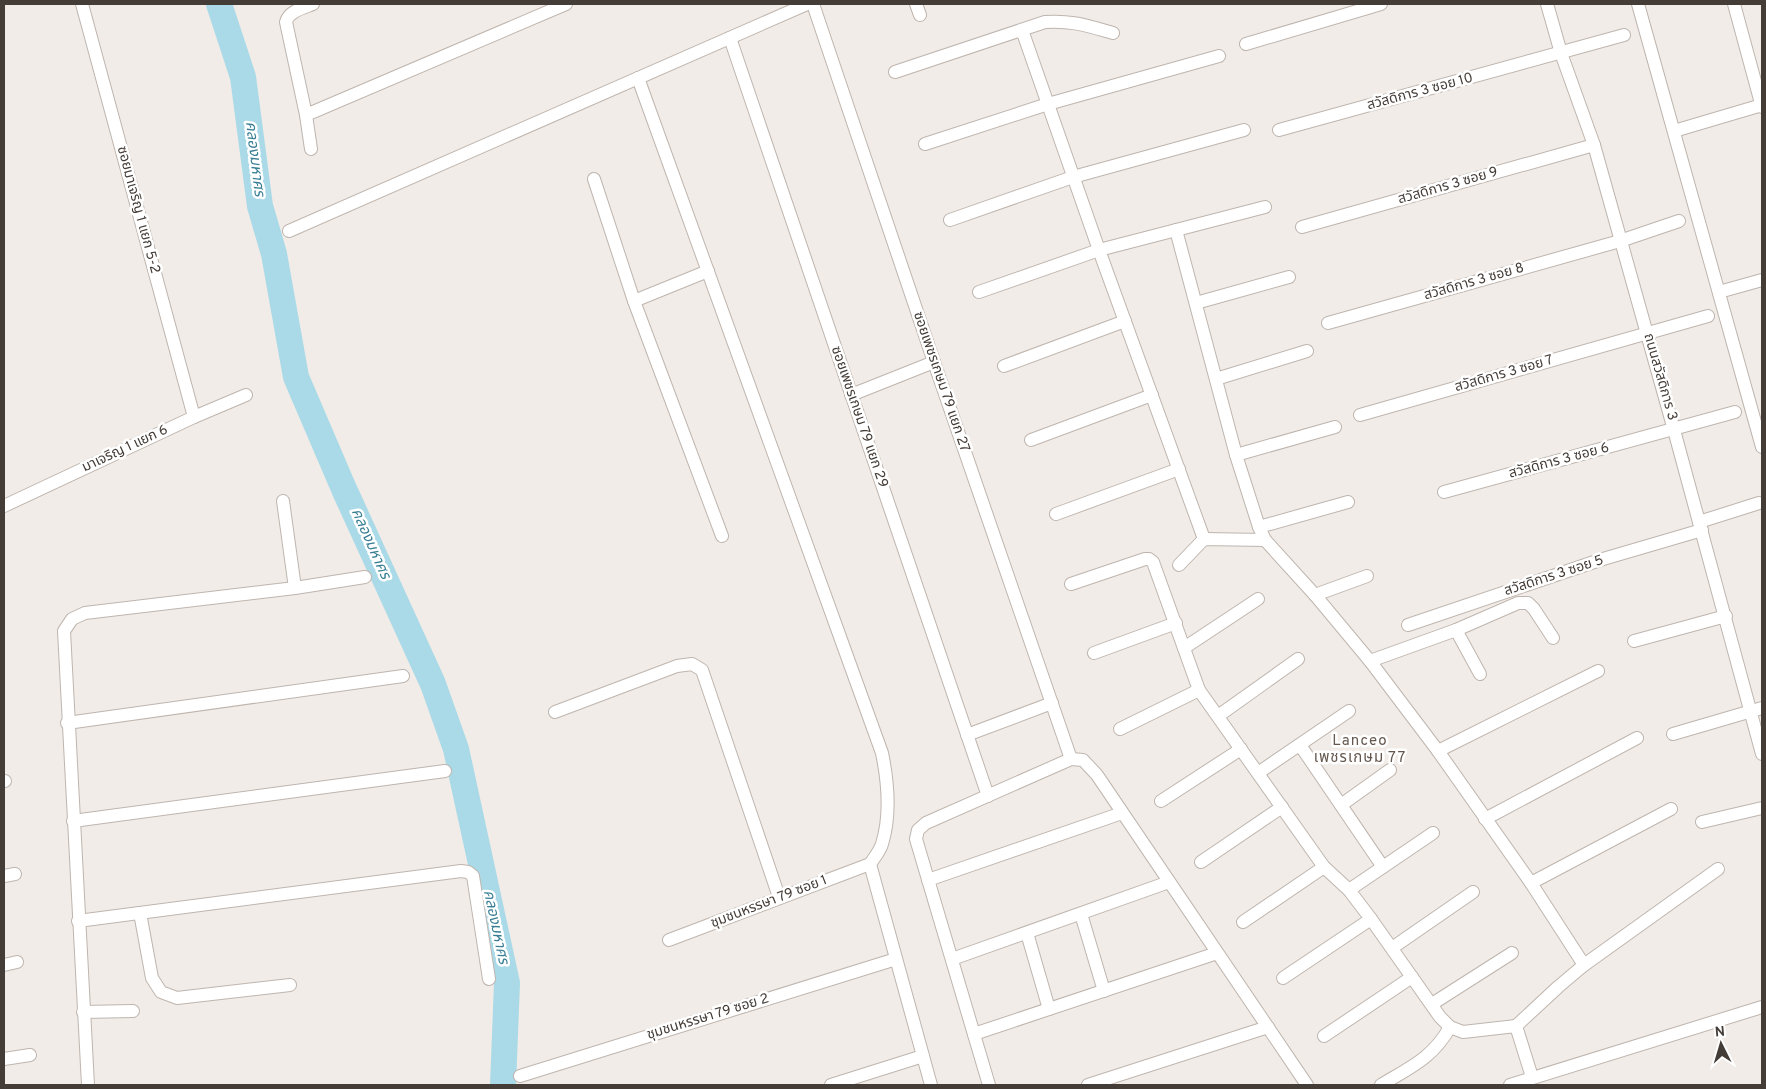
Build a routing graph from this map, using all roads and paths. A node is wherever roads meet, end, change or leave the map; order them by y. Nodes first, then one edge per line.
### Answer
1 (82, 4) edge
2 (313, 4) edge
3 (566, 4) edge
4 (807, 4) edge
5 (813, 4) edge
6 (1381, 4) edge
7 (1547, 4) edge
8 (1638, 4) edge
9 (1734, 4) edge
10 (1022, 30) junction
11 (1113, 33) dead end
12 (1624, 35) dead end
13 (730, 38) junction
14 (1246, 44) dead end
15 (1561, 53) junction
16 (1219, 56) dead end
17 (895, 72) dead end
18 (638, 78) junction
19 (1048, 104) junction
20 (1762, 106) edge
21 (306, 115) junction
22 (1244, 130) dead end
23 (1279, 130) dead end
24 (1674, 131) junction
25 (925, 144) dead end
26 (1594, 145) junction
27 (311, 149) dead end
28 (1073, 177) junction
29 (594, 179) dead end
30 (1265, 207) dead end
31 (950, 220) dead end
32 (1679, 221) dead end
33 (1302, 227) dead end
34 (1176, 230) junction
35 (289, 231) dead end
36 (1620, 241) junction
37 (1099, 250) junction
38 (708, 271) junction
39 (1290, 277) dead end
40 (1762, 280) edge
41 (979, 292) dead end
42 (1719, 292) junction
43 (634, 301) junction
44 (1196, 303) junction
45 (1708, 316) dead end
46 (1124, 321) junction
47 (1328, 323) dead end
48 (1648, 334) junction
49 (1307, 351) dead end
50 (934, 362) junction
51 (1004, 366) dead end
52 (1216, 379) junction
53 (246, 395) dead end
54 (851, 395) junction
55 (1152, 395) junction
56 (1735, 412) dead end
57 (1360, 414) dead end
58 (194, 417) junction
59 (1335, 427) dead end
60 (1674, 430) junction
61 (1031, 440) dead end
62 (1762, 445) edge
63 (1236, 455) junction
64 (1178, 469) junction
65 (1444, 492) dead end
66 (284, 501) dead end
67 (1348, 502) dead end
68 (1759, 503) dead end
69 (4, 506) edge
70 (1056, 514) dead end
71 (1700, 526) junction
72 (1259, 527) junction
73 (722, 536) dead end
74 (1204, 539) junction
75 (1265, 540) junction
76 (1178, 565) dead end
77 (1367, 576) dead end
78 (365, 577) dead end
79 (1071, 584) dead end
80 (295, 588) junction
81 (1315, 595) junction
82 (1258, 599) dead end
83 (1726, 616) junction
84 (1176, 623) junction
85 (1408, 625) dead end
86 (1456, 630) junction
87 (1553, 638) dead end
88 (1634, 641) dead end
89 (1184, 648) junction
90 (1094, 653) dead end
91 (1298, 659) dead end
92 (1370, 661) junction
93 (1598, 671) dead end
94 (1480, 674) dead end
95 (403, 676) dead end
96 (1199, 690) junction
97 (1052, 703) junction
98 (1756, 710) edge
99 (1349, 711) dead end
100 (555, 712) dead end
101 (1218, 716) junction
102 (67, 723) junction
103 (1120, 729) dead end
104 (1673, 734) dead end
105 (967, 735) junction
106 (1637, 738) dead end
107 (1300, 745) junction
108 (1241, 749) junction
109 (1438, 752) junction
110 (1762, 754) edge
111 (1071, 759) junction
112 (1390, 770) dead end
113 (445, 771) dead end
114 (1258, 773) junction
115 (988, 796) junction
116 (1161, 801) dead end
117 (1341, 805) junction
118 (1282, 807) junction
119 (1762, 808) edge
120 (1670, 809) dead end
121 (1122, 813) junction
122 (1485, 819) junction
123 (73, 822) junction
124 (1702, 822) dead end
125 (1433, 833) dead end
126 (1201, 862) dead end
127 (870, 864) junction
128 (1324, 867) junction
129 (1383, 867) junction
130 (1718, 869) dead end
131 (928, 880) junction
132 (1169, 882) junction
133 (1531, 883) junction
134 (1349, 890) junction
135 (1473, 892) dead end
136 (779, 897) junction
137 (140, 913) junction
138 (1081, 914) junction
139 (1371, 918) junction
140 (78, 921) junction
141 (1243, 922) dead end
142 (1027, 933) junction
143 (669, 940) dead end
144 (1392, 948) junction
145 (1217, 953) junction
146 (1512, 953) dead end
147 (896, 959) junction
148 (952, 959) junction
149 (17, 962) dead end
150 (4, 965) edge
151 (1584, 965) junction
152 (1412, 977) junction
153 (1283, 978) dead end
154 (488, 979) dead end
155 (290, 985) dead end
156 (1104, 991) junction
157 (1432, 1004) junction
158 (1762, 1007) edge
159 (1049, 1009) junction
160 (133, 1010) dead end
161 (84, 1012) junction
162 (1516, 1026) junction
163 (1268, 1027) junction
164 (1450, 1027) junction
165 (974, 1034) junction
166 (1324, 1036) dead end
167 (30, 1055) dead end
168 (922, 1056) junction
169 (4, 1059) edge
170 (520, 1076) dead end
171 (1532, 1077) junction
172 (88, 1085) edge
173 (831, 1085) edge
174 (930, 1085) edge
175 (989, 1085) edge
176 (1088, 1085) edge
177 (1307, 1085) edge
178 (1381, 1085) edge
179 (1510, 1085) edge

1 - 58 street, ซอยมาเจริญ 1 แยก 5-2
2 - 21 street
3 - 21 street
4 - 13 street
5 - 50 street, ซอยเพชรเกษม 79 แยก 27
6 - 14 street
7 - 15 street, ถนนสวัสดิการ 3
8 - 24 street
9 - 20 street
10 - 11 street
10 - 17 street
10 - 19 street
12 - 15 street, สวัสดิการ 3 ซอย 10
13 - 18 street
13 - 54 street, ซอยเพชรเกษม 79 แยก 29
15 - 23 street, สวัสดิการ 3 ซอย 10
15 - 26 street, ถนนสวัสดิการ 3
16 - 19 street
18 - 35 street
18 - 38 street
19 - 25 street
19 - 28 street
20 - 24 street
21 - 27 street
22 - 28 street
24 - 42 street
26 - 33 street, สวัสดิการ 3 ซอย 9
26 - 36 street, ถนนสวัสดิการ 3
28 - 31 street
28 - 37 street
29 - 43 street
30 - 34 street
32 - 36 street, สวัสดิการ 3 ซอย 8
34 - 37 street
34 - 44 street
36 - 47 street, สวัสดิการ 3 ซอย 8
36 - 48 street, ถนนสวัสดิการ 3
37 - 41 street
37 - 46 street
38 - 43 street
38 - 127 street
39 - 44 street
40 - 42 street
42 - 62 street
43 - 73 street
44 - 52 street
45 - 48 street, สวัสดิการ 3 ซอย 7
46 - 51 street
46 - 55 street
48 - 57 street, สวัสดิการ 3 ซอย 7
48 - 60 street, ถนนสวัสดิการ 3
49 - 52 street
50 - 54 street
50 - 97 street, ซอยเพชรเกษม 79 แยก 27
52 - 63 street
53 - 58 street, มาเจริญ 1 แยก 6
54 - 105 street, ซอยเพชรเกษม 79 แยก 29
55 - 61 street
55 - 64 street
56 - 60 street, สวัสดิการ 3 ซอย 6
58 - 69 street, มาเจริญ 1 แยก 6
59 - 63 street
60 - 65 street, สวัสดิการ 3 ซอย 6
60 - 71 street, ถนนสวัสดิการ 3
63 - 72 street
64 - 70 street
64 - 74 street
66 - 80 street
67 - 72 street
68 - 71 street, สวัสดิการ 3 ซอย 5
71 - 83 street, ถนนสวัสดิการ 3
71 - 85 street, สวัสดิการ 3 ซอย 5
72 - 75 street
74 - 75 street
74 - 76 street
75 - 81 street
77 - 81 street
78 - 80 street
79 - 84 street
80 - 102 street
81 - 92 street
82 - 89 street
83 - 88 street
83 - 98 street, ถนนสวัสดิการ 3
84 - 89 street
84 - 90 street
86 - 87 street
86 - 92 street
86 - 94 street
89 - 96 street
91 - 101 street
92 - 109 street
93 - 109 street
95 - 102 street
96 - 101 street
96 - 103 street
97 - 105 street
97 - 111 street, ซอยเพชรเกษม 79 แยก 27
98 - 104 street
98 - 110 street, ถนนสวัสดิการ 3
99 - 107 street
100 - 136 street
101 - 108 street
102 - 123 street
105 - 115 street, ซอยเพชรเกษม 79 แยก 29
106 - 122 street
107 - 114 street
107 - 117 street
108 - 114 street
108 - 116 street
109 - 122 street
111 - 115 street
111 - 121 street
112 - 117 street
113 - 123 street
114 - 118 street
115 - 131 street
117 - 129 street
118 - 126 street
118 - 128 street
119 - 124 street
120 - 133 street
121 - 131 street
121 - 132 street
122 - 133 street
123 - 140 street
125 - 129 street
127 - 136 street, ชุมชนหรรษา 79 ซอย 1
127 - 147 street
128 - 134 street
128 - 141 street
129 - 134 street
130 - 151 street
131 - 148 street
132 - 138 street
132 - 145 street
133 - 151 street
134 - 139 street
135 - 144 street
136 - 143 street, ชุมชนหรรษา 79 ซอย 1
137 - 140 street
137 - 154 street
137 - 155 street
138 - 142 street
138 - 156 street
139 - 144 street
139 - 153 street
140 - 161 street
142 - 148 street
142 - 159 street
144 - 152 street
145 - 156 street
145 - 163 street
146 - 157 street
147 - 168 street
147 - 170 street, ชุมชนหรรษา 79 ซอย 2
148 - 165 street
149 - 150 street
151 - 162 street
152 - 157 street
152 - 166 street
156 - 159 street
157 - 164 street
158 - 171 street
159 - 165 street
160 - 161 street
161 - 172 street
162 - 164 street
162 - 171 street
163 - 176 street
163 - 177 street
164 - 178 street
165 - 175 street
167 - 169 street
168 - 173 street
168 - 174 street
171 - 179 street

